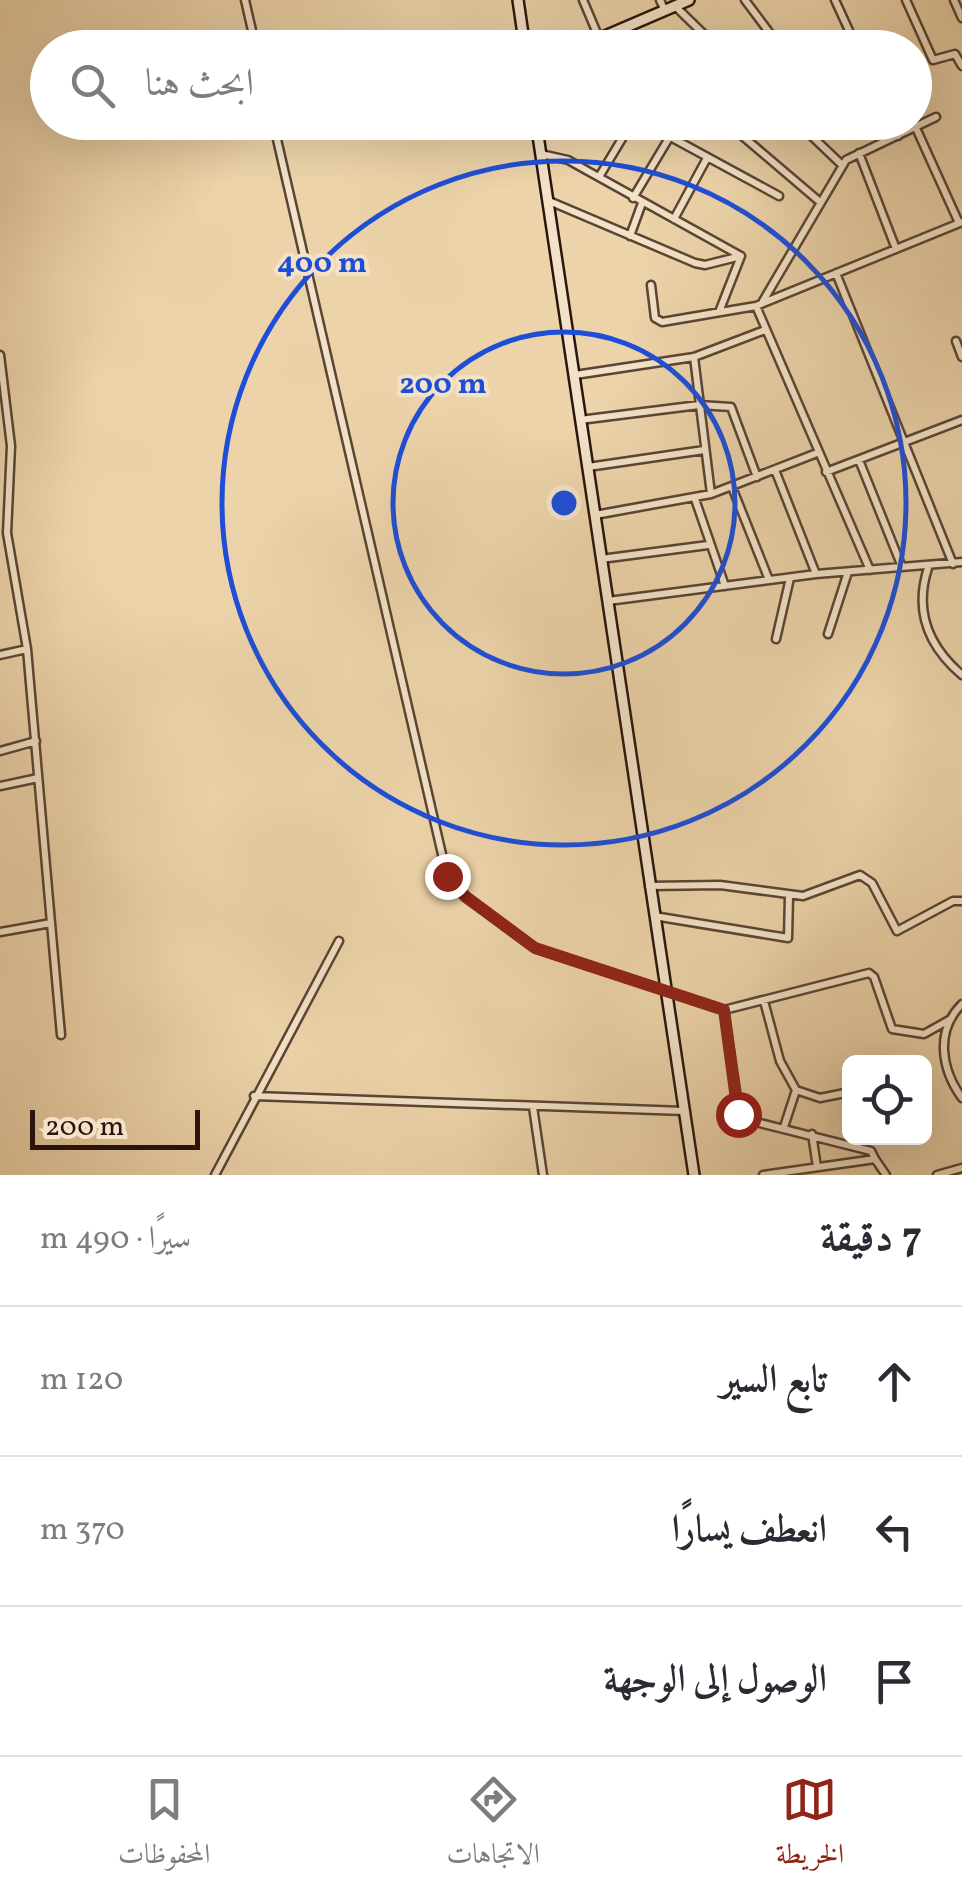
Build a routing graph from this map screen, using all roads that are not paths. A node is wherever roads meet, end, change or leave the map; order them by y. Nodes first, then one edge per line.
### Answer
1 (245, 0) edge
2 (518, 0) edge
3 (582, 0) edge
4 (690, 0) edge
5 (746, 0) edge
6 (835, 0) edge
7 (906, 0) edge
8 (954, 0) edge
9 (667, 6) edge
10 (962, 18) edge
11 (252, 30) edge
12 (522, 30) edge
13 (595, 30) edge
14 (619, 30) edge
15 (696, 30) edge
16 (767, 30) edge
17 (849, 30) edge
18 (920, 30) edge
19 (932, 58) edge
20 (962, 66) edge
21 (936, 118) dead end
22 (932, 120) edge
23 (277, 140) edge
24 (539, 140) edge
25 (621, 140) edge
26 (669, 140) edge
27 (674, 140) edge
28 (747, 140) edge
29 (816, 140) edge
30 (889, 140) edge
31 (922, 140) edge
32 (541, 154) junction
33 (859, 154) junction
34 (707, 158) junction
35 (842, 165) junction
36 (599, 177) junction
37 (779, 196) dead end
38 (634, 198) junction
39 (548, 201) junction
40 (820, 202) junction
41 (642, 203) junction
42 (674, 219) junction
43 (960, 223) edge
44 (630, 236) junction
45 (896, 249) junction
46 (741, 256) junction
47 (836, 273) junction
48 (651, 286) dead end
49 (759, 304) junction
50 (718, 313) junction
51 (766, 330) junction
52 (956, 341) dead end
53 (0, 355) edge
54 (694, 357) junction
55 (962, 357) edge
56 (574, 376) junction
57 (699, 406) junction
58 (580, 420) junction
59 (962, 420) edge
60 (905, 442) junction
61 (704, 450) junction
62 (818, 453) junction
63 (860, 460) junction
64 (588, 467) junction
65 (776, 470) junction
66 (826, 472) junction
67 (757, 477) junction
68 (732, 487) junction
69 (711, 494) junction
70 (695, 499) junction
71 (595, 514) junction
72 (708, 544) junction
73 (601, 559) junction
74 (958, 563) edge
75 (902, 568) junction
76 (928, 568) junction
77 (870, 570) junction
78 (848, 572) junction
79 (816, 574) junction
80 (790, 578) junction
81 (770, 580) junction
82 (725, 586) junction
83 (608, 601) junction
84 (828, 634) dead end
85 (776, 639) dead end
86 (27, 649) junction
87 (0, 655) edge
88 (962, 675) edge
89 (36, 741) junction
90 (0, 750) edge
91 (38, 778) junction
92 (0, 786) edge
93 (649, 886) junction
94 (789, 896) junction
95 (962, 901) edge
96 (652, 915) junction
97 (51, 923) junction
98 (0, 932) edge
99 (339, 941) dead end
100 (667, 991) junction
101 (764, 1002) junction
102 (962, 1004) edge
103 (724, 1010) junction
104 (949, 1020) junction
105 (924, 1034) junction
106 (61, 1035) dead end
107 (942, 1055) junction
108 (796, 1090) junction
109 (842, 1094) edge
110 (254, 1096) junction
111 (962, 1098) edge
112 (533, 1107) junction
113 (684, 1112) junction
114 (784, 1128) junction
115 (812, 1134) junction
116 (870, 1145) edge
117 (873, 1155) junction
118 (816, 1167) junction
119 (962, 1168) edge
120 (215, 1175) edge
121 (543, 1175) edge
122 (694, 1175) edge
123 (764, 1175) edge
124 (886, 1175) edge
125 (938, 1175) edge

1 - 11 street
2 - 12 street
3 - 13 street
4 - 9 street
5 - 16 street
6 - 17 street
7 - 18 street
8 - 10 street
9 - 14 street
9 - 15 street
19 - 20 street
21 - 22 street
23 - 100 street
24 - 32 street
25 - 36 street
26 - 38 street
27 - 34 street
28 - 40 street
29 - 35 street
30 - 33 street
31 - 43 street
32 - 36 street
32 - 39 street
33 - 35 street
33 - 45 street
34 - 37 street
34 - 42 street
35 - 40 street
36 - 38 street
38 - 41 street
39 - 44 street
39 - 56 street
40 - 49 street
41 - 42 street
41 - 44 street
42 - 46 street
43 - 45 street
44 - 46 street
45 - 47 street
46 - 50 street
47 - 49 street
47 - 60 street
48 - 50 street
49 - 50 street
49 - 51 street
51 - 54 street
51 - 62 street
52 - 55 street
53 - 86 street
54 - 56 street
54 - 57 street
56 - 58 street
57 - 58 street
57 - 61 street
57 - 67 street
58 - 64 street
59 - 60 street
60 - 63 street
60 - 74 street
61 - 64 street
61 - 69 street
62 - 65 street
62 - 66 street
63 - 66 street
63 - 75 street
64 - 71 street
65 - 67 street
65 - 79 street
66 - 77 street
67 - 68 street
68 - 69 street
68 - 81 street
69 - 70 street
70 - 71 street
70 - 72 street
71 - 73 street
72 - 73 street
72 - 82 street
73 - 83 street
74 - 76 street
75 - 76 street
75 - 77 street
76 - 88 street
77 - 78 street
78 - 79 street
78 - 84 street
79 - 80 street
80 - 81 street
80 - 85 street
81 - 82 street
82 - 83 street
83 - 93 street
86 - 87 street
86 - 89 street
89 - 90 street
89 - 91 street
91 - 92 street
91 - 97 street
93 - 94 street
93 - 96 street
94 - 95 street
94 - 96 street
96 - 100 street
97 - 98 street
97 - 106 street
99 - 110 street
100 - 103 street
100 - 113 street
101 - 103 street
101 - 105 street
101 - 108 street
102 - 104 street
103 - 114 street
104 - 105 street
104 - 107 street
105 - 107 street
107 - 111 street
108 - 109 street
108 - 114 street
110 - 112 street
110 - 120 street
112 - 113 street
112 - 121 street
113 - 122 street
114 - 115 street
115 - 117 street
115 - 118 street
116 - 117 street
117 - 118 street
117 - 124 street
118 - 123 street
119 - 125 street

